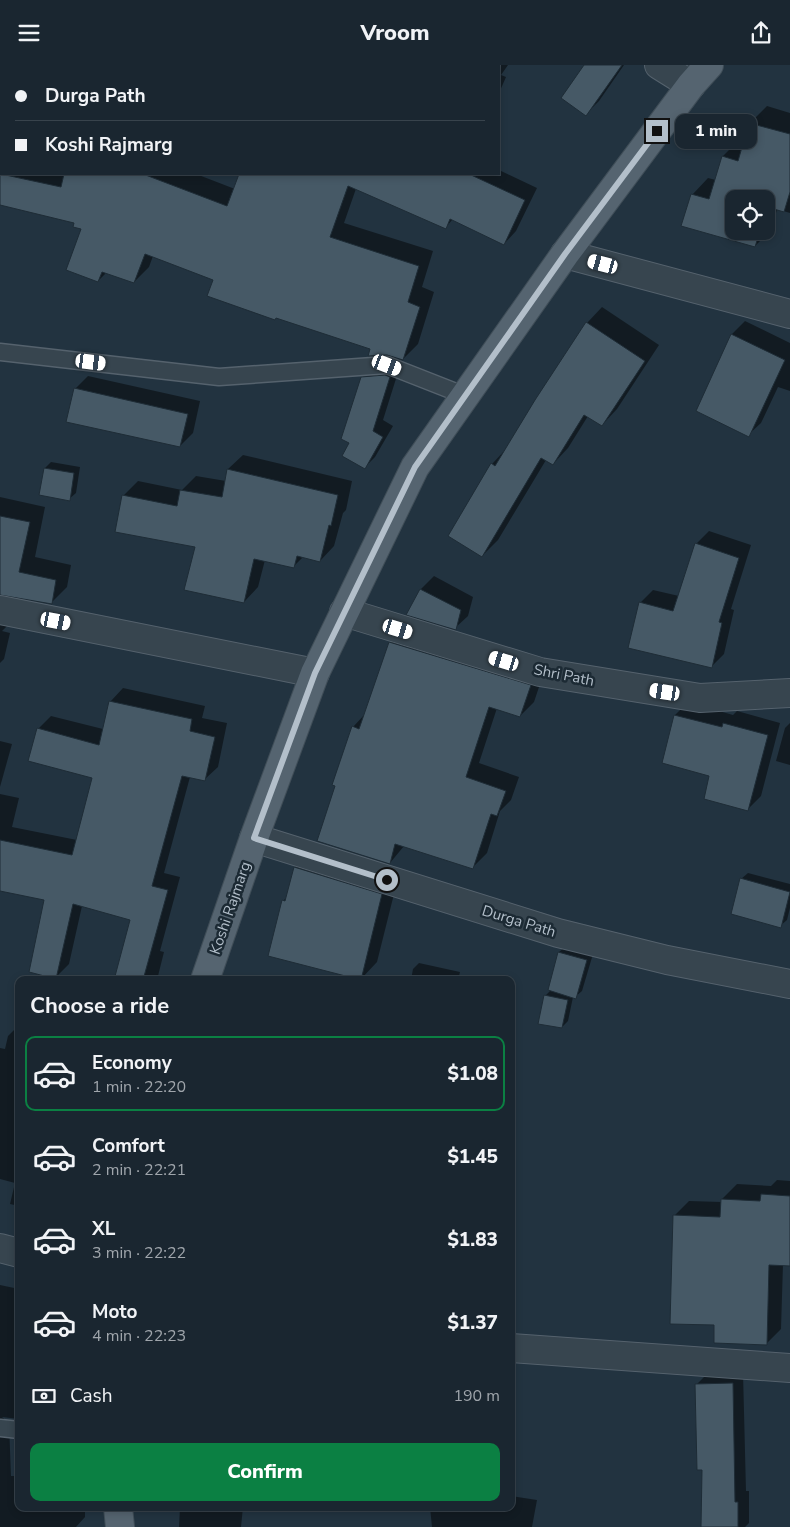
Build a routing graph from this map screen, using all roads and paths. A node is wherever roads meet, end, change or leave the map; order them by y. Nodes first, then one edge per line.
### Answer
1 (659, 65) edge
2 (709, 65) edge
3 (691, 85) junction
4 (565, 254) junction
5 (790, 314) edge
6 (0, 351) edge
7 (466, 396) junction
8 (0, 610) edge
9 (344, 612) junction
10 (315, 673) junction
11 (790, 693) edge
12 (254, 838) junction
13 (206, 976) edge
14 (790, 984) edge
15 (0, 1248) edge
16 (15, 1252) edge
17 (515, 1348) edge
18 (790, 1368) edge
19 (0, 1428) edge
20 (15, 1430) edge
21 (118, 1511) edge
22 (120, 1527) edge

1 - 3 street
2 - 3 main road, Koshi Rajmarg
3 - 4 main road, Koshi Rajmarg
4 - 5 street
4 - 7 main road, Koshi Rajmarg
6 - 7 lane
7 - 9 main road, Koshi Rajmarg
8 - 10 street
9 - 10 main road, Koshi Rajmarg
9 - 11 street, Shri Path
10 - 12 main road, Koshi Rajmarg
12 - 13 main road, Koshi Rajmarg
12 - 14 street, Durga Path
15 - 16 street
17 - 18 street
19 - 20 lane
21 - 22 main road

